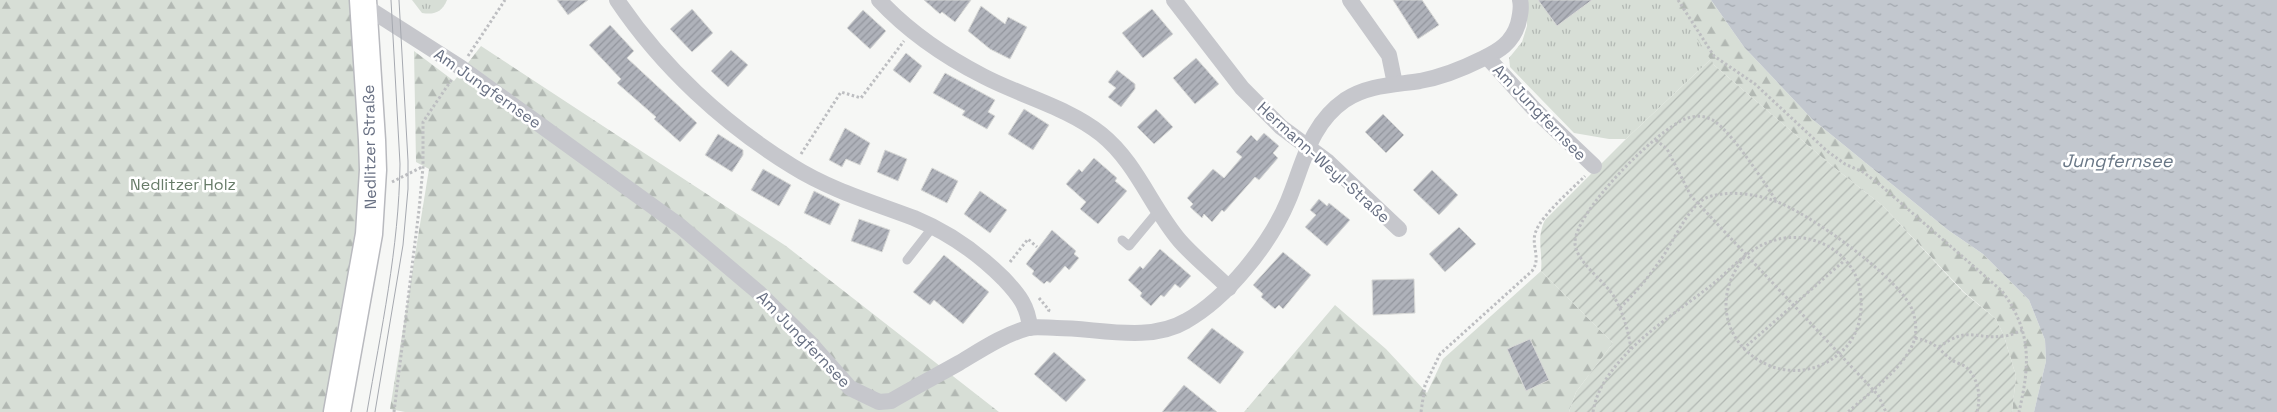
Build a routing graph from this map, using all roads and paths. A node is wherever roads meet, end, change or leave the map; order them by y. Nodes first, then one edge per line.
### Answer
1 (618, 0) edge
2 (879, 0) edge
3 (1174, 0) edge
4 (1350, 0) edge
5 (1520, 0) edge
6 (1678, 0) edge
7 (363, 3) edge
8 (912, 29) junction
9 (1487, 57) junction
10 (1395, 84) junction
11 (1656, 140) junction
12 (1308, 145) junction
13 (1594, 166) joint
14 (423, 167) dead end
15 (793, 167) junction
16 (1777, 202) junction
17 (1698, 204) junction
18 (1159, 210) junction
19 (932, 228) junction
20 (1399, 229) dead end
21 (1122, 240) dead end
22 (1037, 246) dead end
23 (1746, 255) junction
24 (907, 260) dead end
25 (1845, 260) junction
26 (1015, 268) dead end
27 (1229, 288) junction
28 (1038, 296) dead end
29 (1793, 305) junction
30 (1620, 308) junction
31 (1038, 328) junction
32 (2023, 330) junction
33 (1915, 338) junction
34 (1939, 347) junction
35 (1631, 349) junction
36 (1743, 349) junction
37 (1840, 354) junction
38 (1872, 389) junction
39 (337, 412) edge
40 (394, 412) edge
41 (1422, 412) edge
42 (1593, 412) edge
43 (1848, 412) edge
44 (1886, 412) edge
45 (1977, 412) edge
46 (2020, 412) edge

1 - 15 street
2 - 8 street
3 - 12 street, Hermann-Weyl-Straße
4 - 10 street
5 - 9 street, Am Jungfernsee
6 - 32 path
7 - 31 street, Am Jungfernsee
7 - 39 main road, Nedlitzer Straße
8 - 15 path
8 - 18 street
9 - 10 street, Am Jungfernsee
9 - 13 street, Am Jungfernsee
10 - 12 street, Am Jungfernsee
11 - 16 path
11 - 17 path
11 - 30 path
12 - 20 street, Hermann-Weyl-Straße
12 - 27 street, Am Jungfernsee
13 - 41 path
14 - 40 path
15 - 19 street
16 - 17 path
16 - 33 path
17 - 23 path
17 - 30 path
18 - 21 lane
18 - 27 street
19 - 24 lane
19 - 31 street
22 - 26 path
23 - 25 path
23 - 29 path
23 - 35 path
23 - 36 path
25 - 29 path
25 - 37 path
27 - 31 street, Am Jungfernsee
28 - 31 path
29 - 36 path
29 - 37 path
30 - 35 path
32 - 34 path
32 - 46 path
33 - 34 path
33 - 38 path
34 - 45 path
35 - 42 path
36 - 37 path
37 - 38 path
38 - 43 path
38 - 44 path

